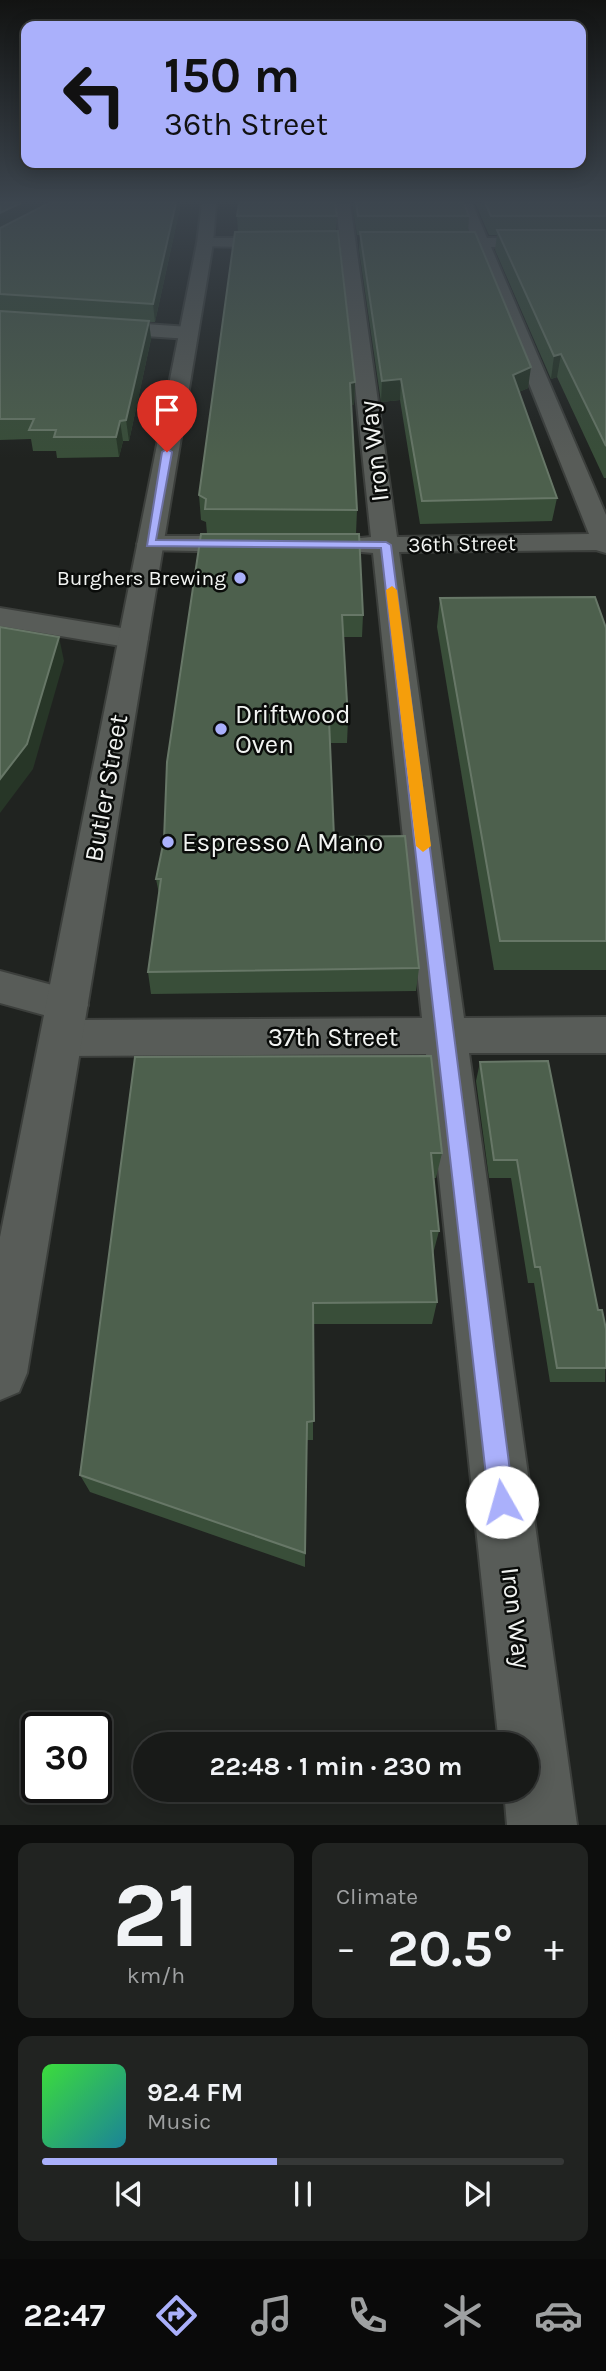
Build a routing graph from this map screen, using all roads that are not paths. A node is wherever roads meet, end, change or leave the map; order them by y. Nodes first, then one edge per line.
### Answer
1 (197, 288) edge
2 (355, 288) edge
3 (500, 288) edge
4 (1, 322) edge
5 (189, 333) junction
6 (606, 543) edge
7 (150, 544) junction
8 (275, 544) edge
9 (331, 545) edge
10 (386, 545) junction
11 (0, 617) edge
12 (133, 639) junction
13 (0, 987) edge
14 (64, 1021) junction
15 (606, 1035) edge
16 (447, 1036) junction
17 (0, 1373) edge
18 (542, 1825) edge

1 - 5 street, Butler Street
2 - 10 street, Iron Way
3 - 6 street
4 - 5 street
5 - 7 street, Butler Street
6 - 10 street, 36th Street
7 - 8 street
7 - 12 street, Butler Street
9 - 10 street, 36th Street
10 - 16 street, Iron Way
11 - 12 street
12 - 14 street, Butler Street
13 - 14 street, 37th Street
14 - 16 street, 37th Street
14 - 17 street, Butler Street
15 - 16 street, 37th Street
16 - 18 street, Iron Way

